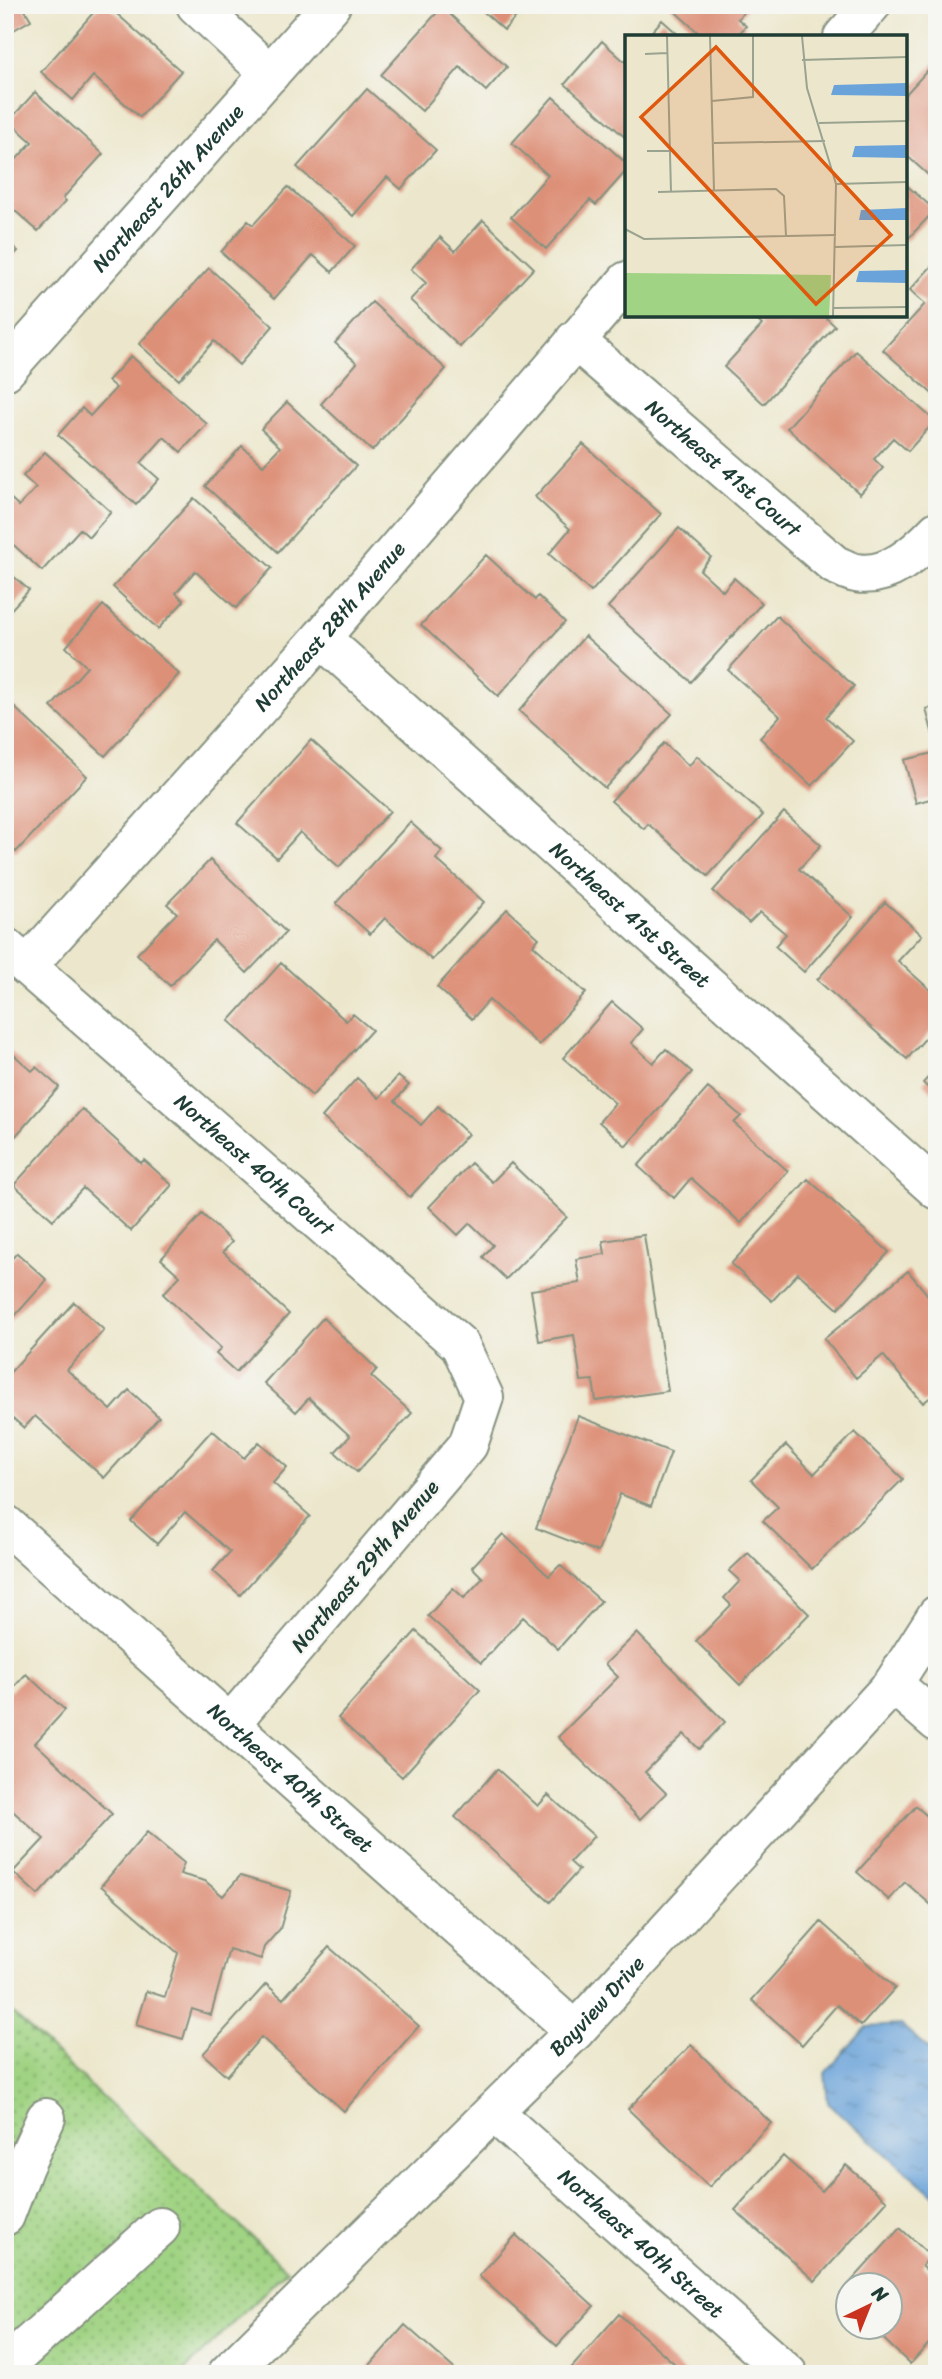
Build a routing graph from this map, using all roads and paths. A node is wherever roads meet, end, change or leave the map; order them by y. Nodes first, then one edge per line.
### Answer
1 (196, 5) edge
2 (331, 5) edge
3 (870, 5) edge
4 (845, 35) edge
5 (270, 74) junction
6 (625, 283) edge
7 (575, 340) junction
8 (5, 371) edge
9 (937, 531) edge
10 (321, 638) junction
11 (16, 957) edge
12 (937, 1190) edge
13 (484, 1397) joint
14 (5, 1524) edge
15 (937, 1615) edge
16 (894, 1684) junction
17 (937, 1722) edge
18 (230, 1724) junction
19 (575, 2031) junction
20 (493, 2112) junction
21 (46, 2118) dead end
22 (5, 2216) edge
23 (160, 2227) dead end
24 (5, 2366) edge
25 (227, 2374) edge
26 (788, 2374) edge

1 - 5 street
2 - 5 street, Northeast 26th Avenue
3 - 4 street
5 - 8 street, Northeast 26th Avenue
6 - 7 street, Northeast 28th Avenue
7 - 9 street, Northeast 41st Court
7 - 10 street, Northeast 28th Avenue
10 - 11 street, Northeast 28th Avenue
10 - 12 street, Northeast 41st Street
11 - 13 street, Northeast 40th Court
13 - 18 street, Northeast 29th Avenue
14 - 18 street, Northeast 40th Street
15 - 16 street, Bayview Drive
16 - 17 street
16 - 19 street, Bayview Drive
18 - 19 street, Northeast 40th Street
19 - 20 street, Bayview Drive
20 - 25 street, Bayview Drive
20 - 26 street, Northeast 40th Street
21 - 22 street
23 - 24 street

